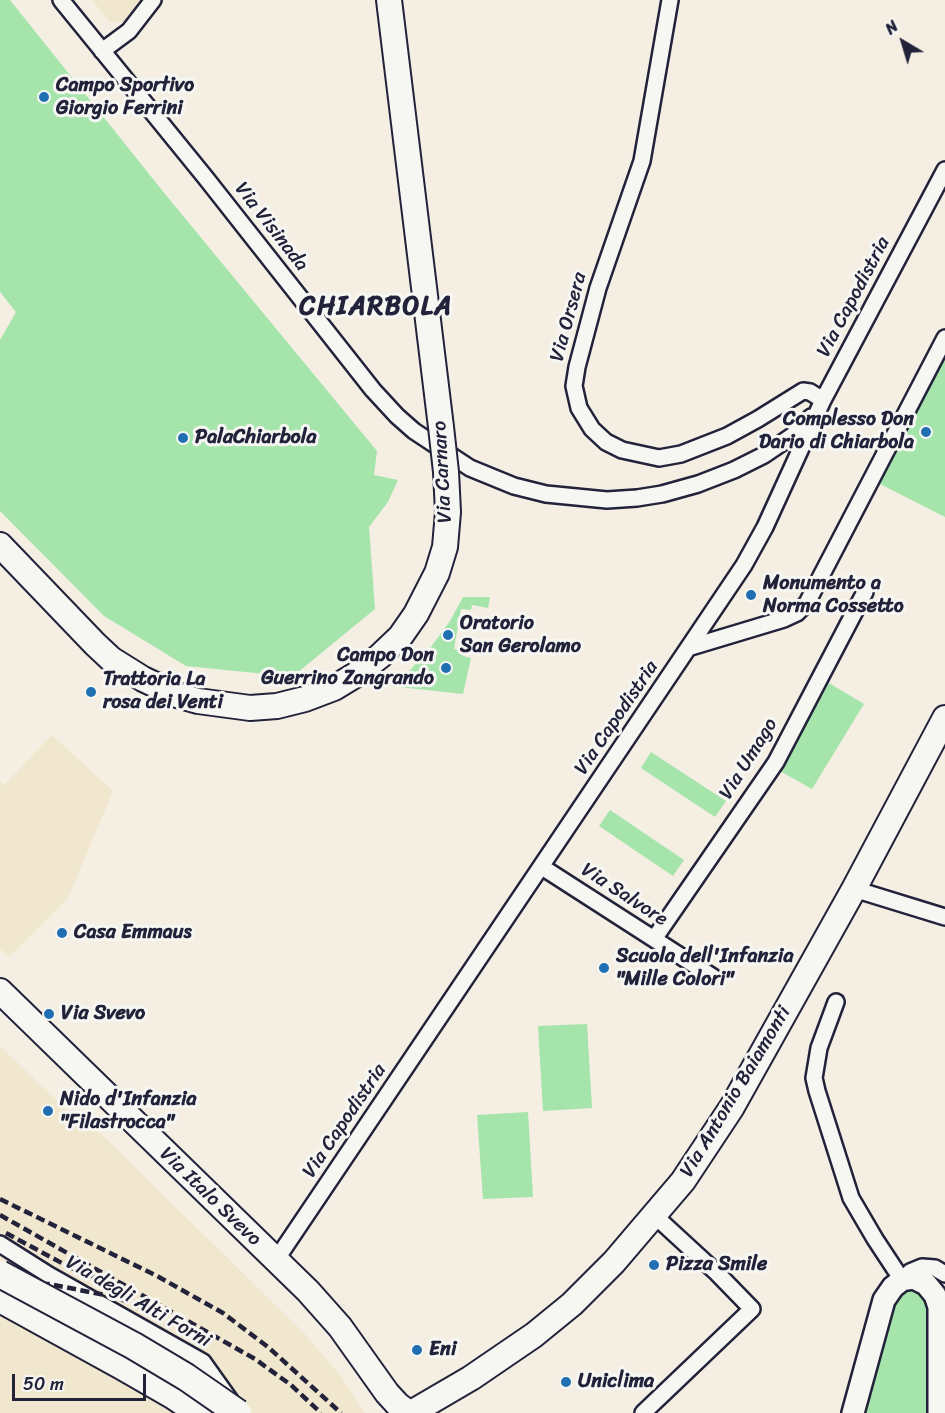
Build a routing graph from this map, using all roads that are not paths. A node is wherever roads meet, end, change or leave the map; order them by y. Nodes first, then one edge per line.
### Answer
1 (61, 0) edge
2 (153, 0) edge
3 (389, 0) edge
4 (670, 0) edge
5 (102, 51) junction
6 (945, 170) edge
7 (945, 338) edge
8 (823, 400) junction
9 (0, 545) edge
10 (865, 592) dead end
11 (691, 647) junction
12 (945, 718) edge
13 (542, 867) junction
14 (854, 889) junction
15 (945, 917) edge
16 (654, 939) junction
17 (713, 977) dead end
18 (0, 991) edge
19 (836, 1002) dead end
20 (655, 1216) junction
21 (0, 1244) edge
22 (276, 1260) junction
23 (0, 1274) edge
24 (945, 1274) edge
25 (902, 1280) junction
26 (0, 1299) edge
27 (440, 1406) edge
28 (199, 1413) edge
29 (239, 1413) edge
30 (410, 1413) edge
31 (643, 1413) edge
32 (853, 1413) edge
33 (939, 1413) edge

1 - 5 street, Via Visinada
2 - 5 street
3 - 9 main road, Via Carnaro, bridge
4 - 8 street, Via Orsera
5 - 8 street, Via Visinada
6 - 8 street, Via Capodistria
7 - 11 street
8 - 11 street, Via Capodistria
10 - 16 street, Via Umago
11 - 13 street, Via Capodistria
12 - 14 main road, Via Antonio Baiamonti
13 - 16 street, Via Salvore
13 - 22 street, Via Capodistria
14 - 15 street
14 - 20 main road, Via Antonio Baiamonti
16 - 17 street, Via Salvore
18 - 22 main road, Via Italo Svevo
19 - 25 street
20 - 27 main road, Via Antonio Baiamonti
20 - 31 street
21 - 29 street, Via degli Alti Forni
22 - 30 main road, Via Italo Svevo
23 - 29 highway, bridge
24 - 25 street
25 - 32 main road
25 - 33 main road
26 - 28 highway
27 - 30 main road, Via Antonio Baiamonti

